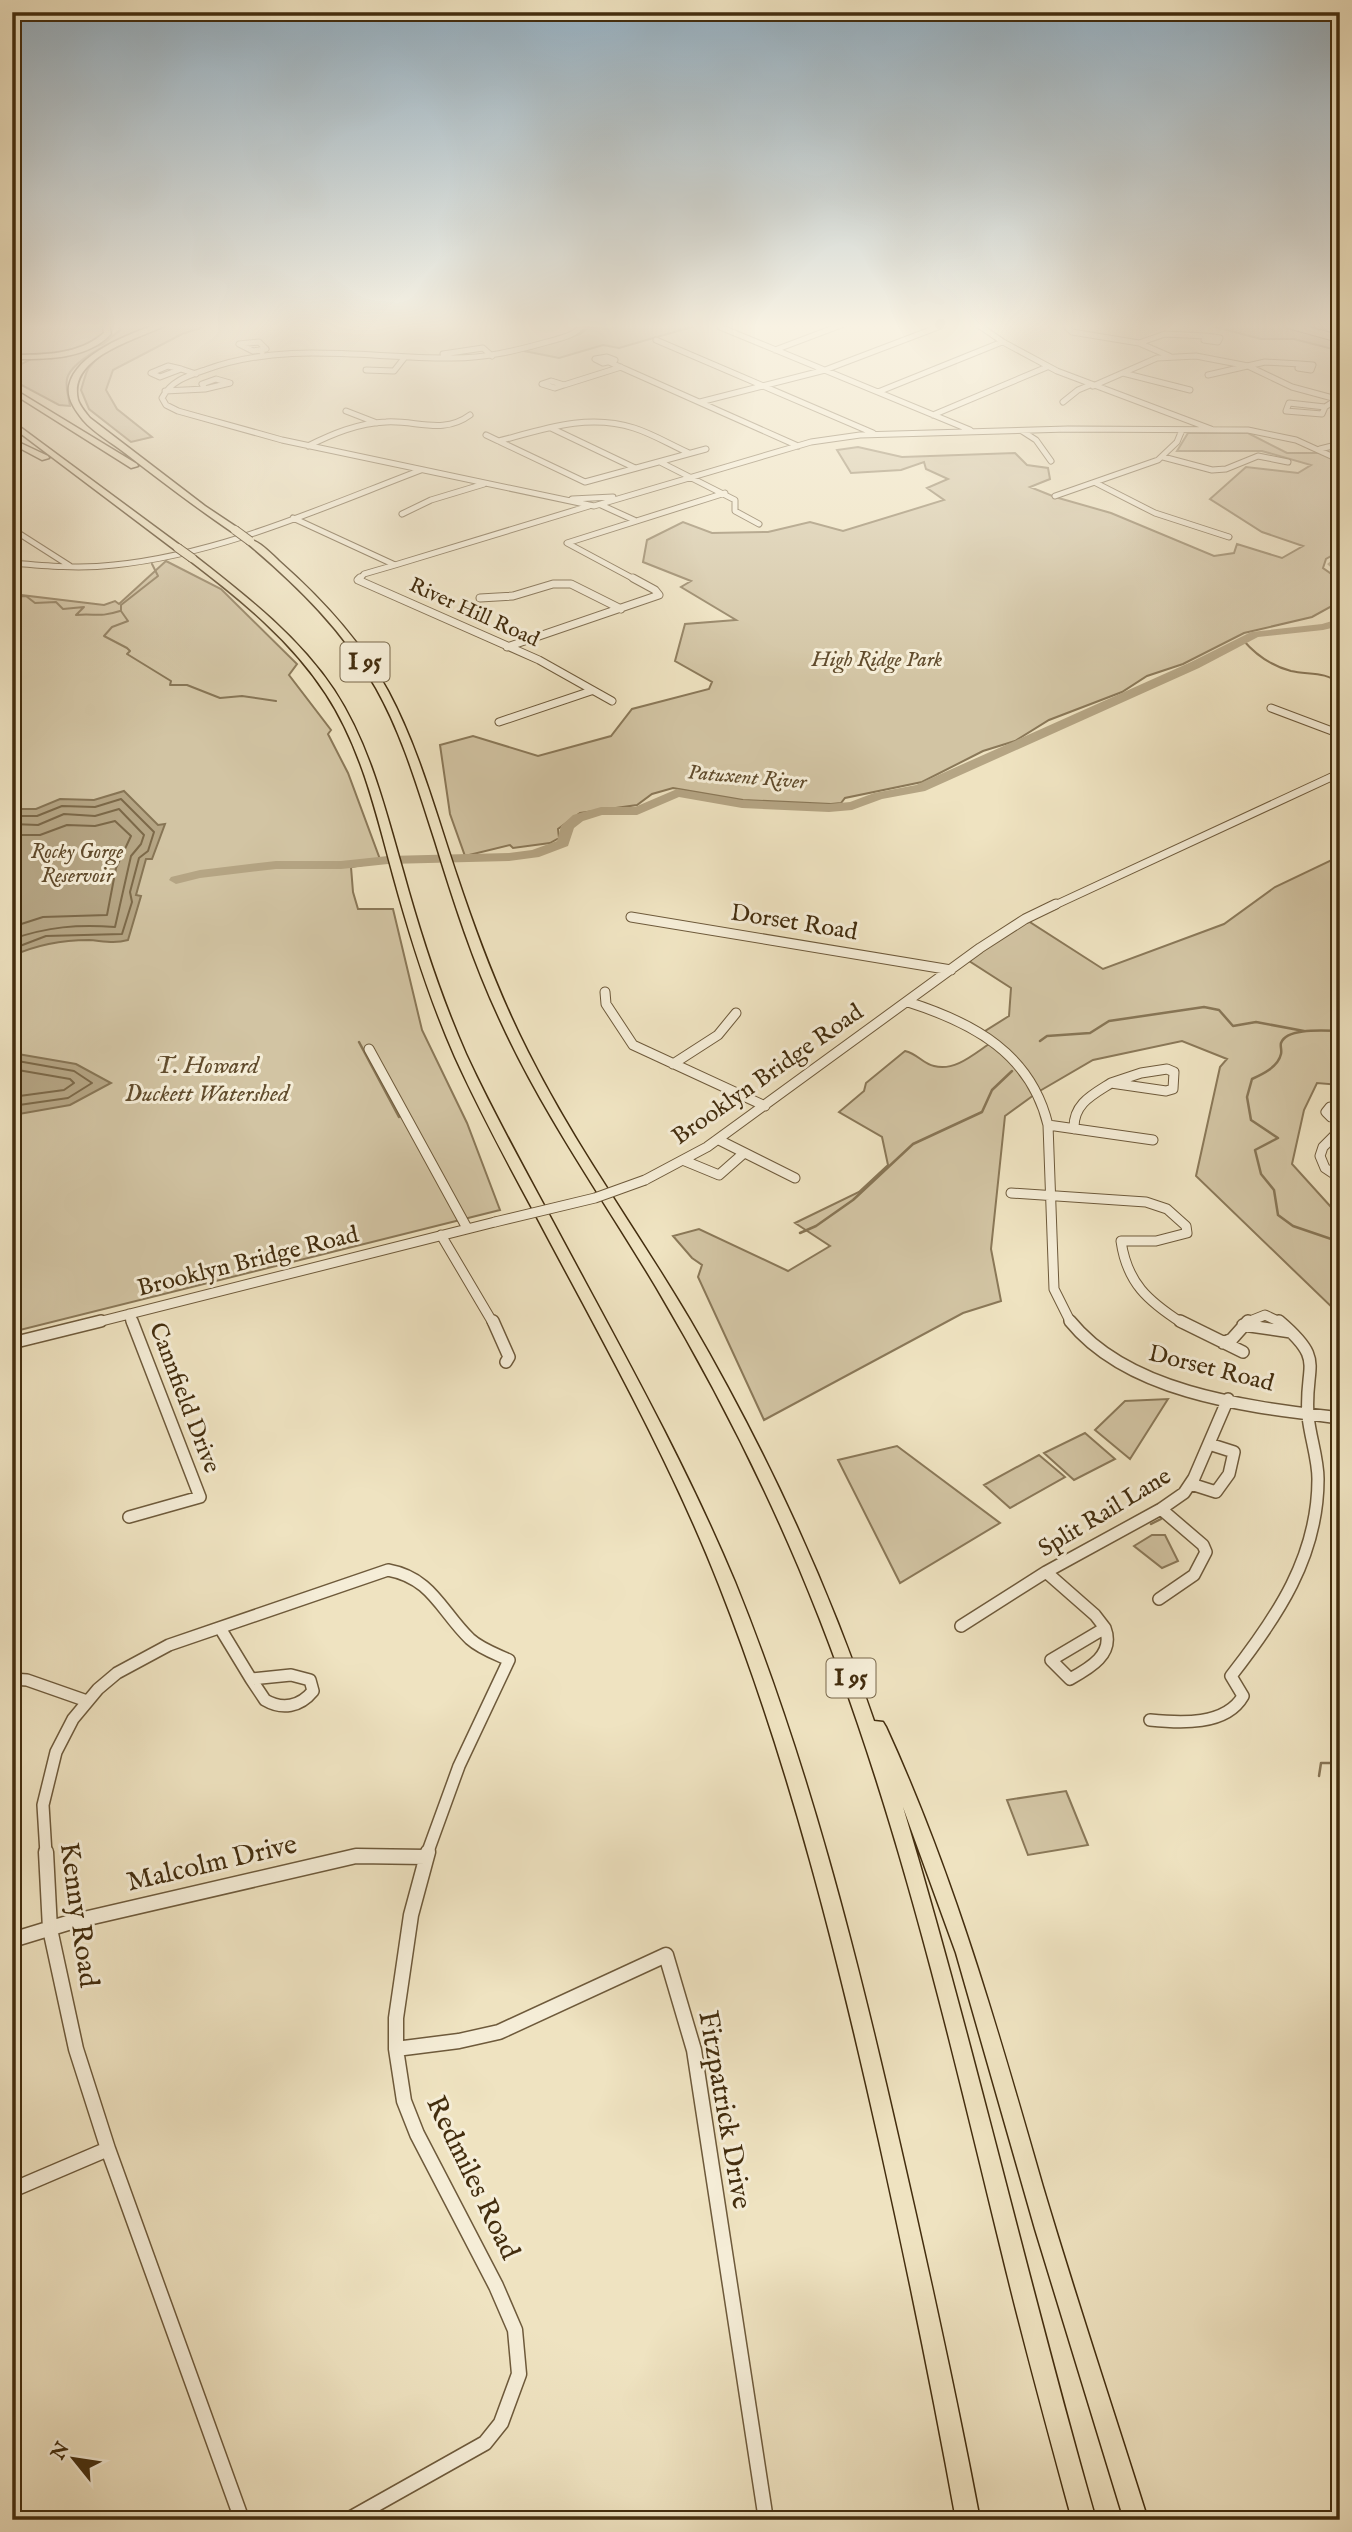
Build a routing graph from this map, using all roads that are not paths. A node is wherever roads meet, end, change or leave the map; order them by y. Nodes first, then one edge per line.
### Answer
1 (16, 442) edge
2 (36, 442) edge
3 (96, 442) edge
4 (116, 442) edge
5 (293, 442) edge
6 (319, 442) edge
7 (501, 442) edge
8 (581, 442) edge
9 (663, 442) edge
10 (789, 442) edge
11 (816, 442) edge
12 (1038, 442) edge
13 (1177, 442) edge
14 (1299, 442) edge
15 (1340, 444) edge
16 (307, 446) junction
17 (798, 446) junction
18 (706, 449) dead end
19 (1320, 449) junction
20 (689, 453) junction
21 (1163, 457) junction
22 (1340, 460) edge
23 (1051, 461) dead end
24 (659, 462) junction
25 (1288, 462) dead end
26 (635, 468) junction
27 (421, 470) junction
28 (694, 477) junction
29 (1096, 483) junction
30 (485, 484) junction
31 (725, 493) junction
32 (624, 496) junction
33 (1055, 496) dead end
34 (590, 498) junction
35 (599, 498) junction
36 (562, 499) junction
37 (603, 504) junction
38 (586, 505) junction
39 (202, 508) junction
40 (129, 511) junction
41 (402, 514) dead end
42 (293, 518) junction
43 (634, 520) junction
44 (759, 524) dead end
45 (12, 528) edge
46 (1229, 537) dead end
47 (12, 563) edge
48 (395, 565) junction
49 (70, 567) junction
50 (480, 598) dead end
51 (621, 609) junction
52 (507, 647) junction
53 (592, 691) junction
54 (612, 701) dead end
55 (1271, 708) dead end
56 (499, 722) dead end
57 (1340, 734) edge
58 (1340, 773) edge
59 (631, 917) dead end
60 (951, 970) junction
61 (606, 992) dead end
62 (908, 1002) junction
63 (736, 1013) dead end
64 (369, 1049) dead end
65 (673, 1064) junction
66 (1111, 1083) junction
67 (765, 1106) junction
68 (1340, 1107) edge
69 (1340, 1119) edge
70 (1048, 1125) junction
71 (1074, 1129) junction
72 (1340, 1130) edge
73 (719, 1140) junction
74 (1153, 1140) dead end
75 (744, 1153) junction
76 (685, 1161) junction
77 (795, 1178) dead end
78 (1340, 1178) edge
79 (1011, 1193) dead end
80 (1051, 1194) junction
81 (467, 1228) junction
82 (441, 1235) junction
83 (129, 1314) junction
84 (12, 1343) edge
85 (1223, 1343) junction
86 (1243, 1352) dead end
87 (506, 1362) dead end
88 (1228, 1399) junction
89 (1308, 1414) junction
90 (1340, 1418) edge
91 (1209, 1444) junction
92 (1191, 1484) junction
93 (1161, 1509) junction
94 (129, 1517) dead end
95 (1046, 1572) junction
96 (1159, 1599) dead end
97 (961, 1626) dead end
98 (220, 1628) junction
99 (1105, 1628) junction
100 (842, 1655) junction
101 (509, 1660) joint
102 (12, 1679) edge
103 (251, 1679) junction
104 (87, 1701) junction
105 (1150, 1720) dead end
106 (426, 1857) junction
107 (50, 1929) junction
108 (12, 1940) edge
109 (396, 2049) junction
110 (108, 2149) junction
111 (12, 2190) edge
112 (950, 2423) junction
113 (242, 2520) edge
114 (348, 2520) edge
115 (766, 2520) edge
116 (968, 2520) edge
117 (975, 2520) edge
118 (1084, 2520) edge
119 (1139, 2520) edge

1 - 40 highway
2 - 40 highway, I 95
3 - 39 highway, I 95
4 - 39 highway
5 - 16 street
6 - 16 street
7 - 26 street
8 - 26 street
9 - 20 street
10 - 17 street
11 - 17 street
12 - 23 street
13 - 21 street
14 - 19 street
15 - 19 street
16 - 27 street
17 - 28 street
18 - 20 street
19 - 22 street
20 - 24 street
21 - 25 street
21 - 29 street
24 - 26 street
24 - 28 street
27 - 30 street
27 - 42 street
28 - 31 street
28 - 32 street
29 - 33 street
29 - 46 street
30 - 36 street
30 - 41 street
31 - 43 street
31 - 44 street
32 - 35 street
32 - 37 street
34 - 35 street
34 - 36 street
34 - 38 street
35 - 37 street
36 - 38 street
37 - 38 street
37 - 43 street
38 - 48 street
39 - 100 highway, I 95, bridge
40 - 112 highway, I 95, bridge
42 - 48 street
42 - 49 street
43 - 51 street
45 - 49 street
47 - 49 street
48 - 52 street, River Hill Road
50 - 51 street
51 - 52 street
52 - 53 street, River Hill Road
53 - 54 street, River Hill Road
53 - 56 street
55 - 57 street
58 - 60 street, Brooklyn Bridge Road
59 - 60 street, Dorset Road
60 - 62 street, Brooklyn Bridge Road
61 - 65 street
62 - 67 street, Brooklyn Bridge Road
62 - 70 street, Dorset Road
63 - 65 street
64 - 81 street
65 - 67 street
66 - 66 street
66 - 71 street
67 - 73 street, Brooklyn Bridge Road
68 - 69 street
70 - 71 street
70 - 80 street, Dorset Road
71 - 74 street
72 - 78 street
73 - 75 street
73 - 76 street, Brooklyn Bridge Road
75 - 76 street
75 - 77 street
76 - 81 street, Brooklyn Bridge Road, bridge
79 - 80 street
80 - 85 street
80 - 88 street, Dorset Road
81 - 82 street, Brooklyn Bridge Road
82 - 83 street, Brooklyn Bridge Road
82 - 87 street
83 - 84 street, Brooklyn Bridge Road
83 - 94 street, Cannfield Drive
85 - 86 street
85 - 89 street
88 - 89 street, Dorset Road
88 - 91 street, Split Rail Lane
89 - 90 street, Dorset Road
89 - 105 street
91 - 92 street, Split Rail Lane
91 - 92 street
92 - 93 street, Split Rail Lane
93 - 95 street, Split Rail Lane
93 - 96 street
95 - 97 street, Split Rail Lane
95 - 99 street
98 - 101 street, Kenny Road
98 - 103 street
98 - 104 street, Kenny Road
99 - 99 street
100 - 118 highway, I 95
100 - 119 highway
101 - 106 street, Redmiles Road
102 - 104 street
103 - 103 street
104 - 107 street, Kenny Road
106 - 107 street, Malcolm Drive
106 - 109 street, Redmiles Road
107 - 108 street, Malcolm Drive
107 - 110 street, Kenny Road
109 - 114 street, Redmiles Road
109 - 115 street, Fitzpatrick Drive
110 - 111 street
110 - 113 street, Kenny Road
112 - 116 highway
112 - 117 highway, I 95

